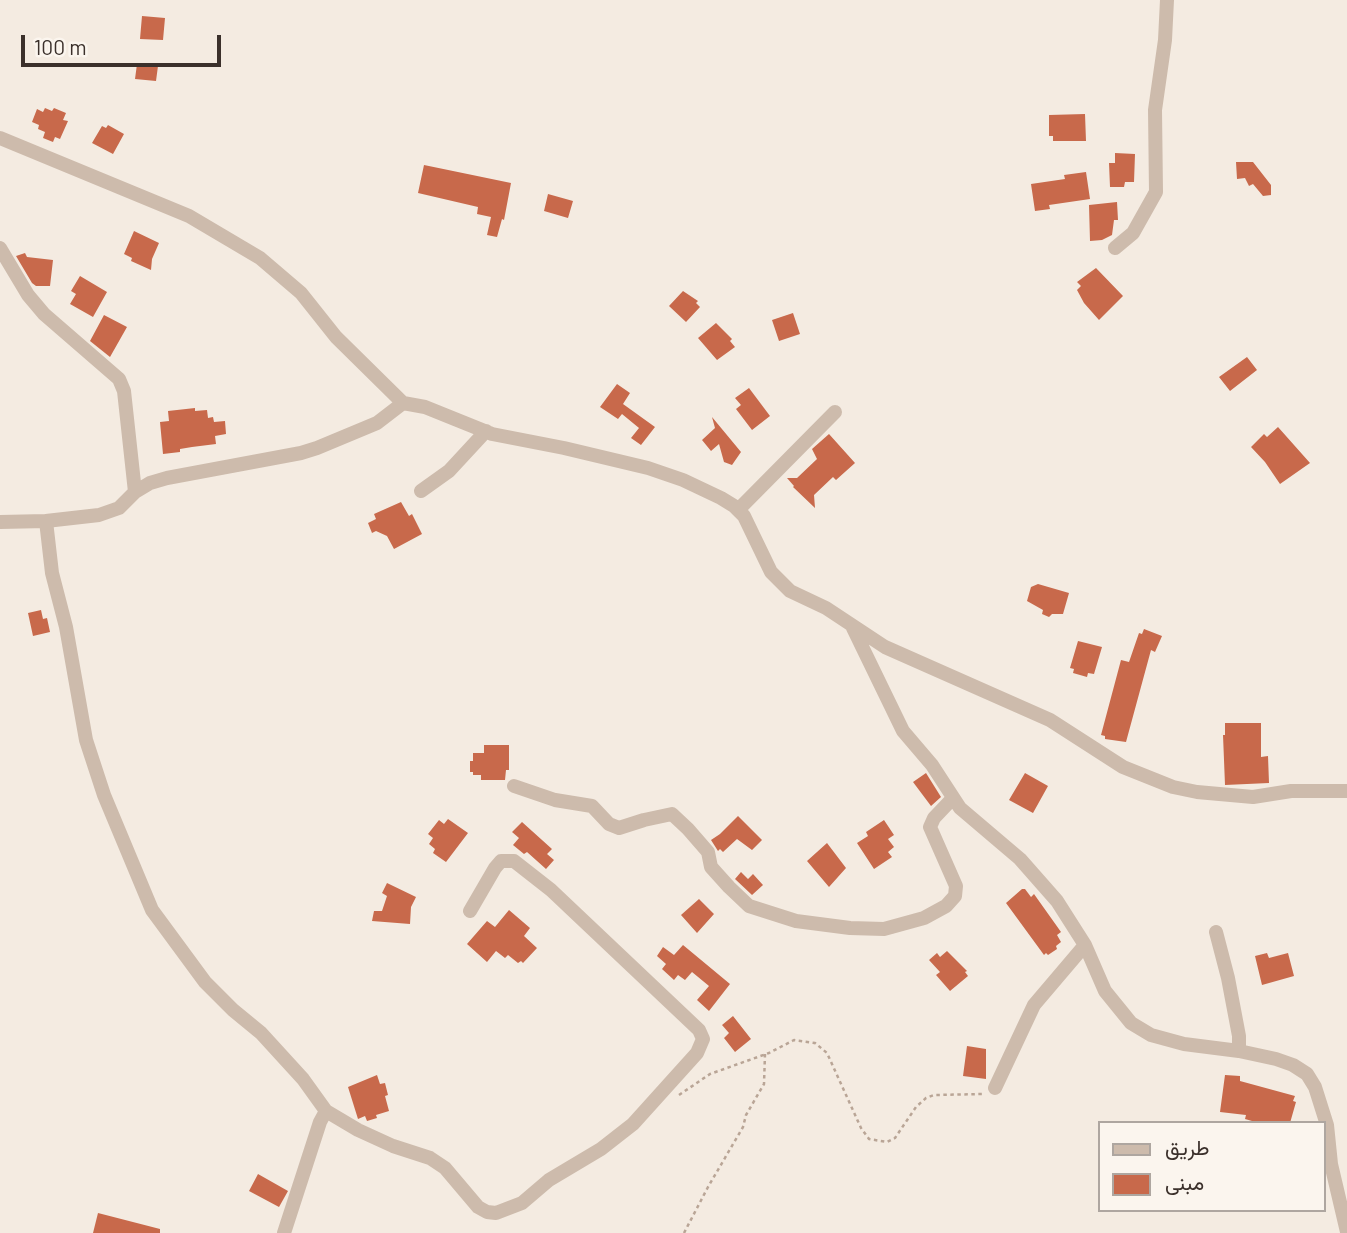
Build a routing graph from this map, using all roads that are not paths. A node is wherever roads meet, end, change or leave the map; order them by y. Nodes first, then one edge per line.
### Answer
1 (1167, 0) edge
2 (0, 138) edge
3 (0, 248) edge
4 (1115, 248) dead end
5 (403, 403) junction
6 (835, 412) dead end
7 (486, 431) junction
8 (421, 491) dead end
9 (135, 492) junction
10 (738, 510) junction
11 (46, 521) junction
12 (0, 522) edge
13 (853, 627) junction
14 (514, 786) dead end
15 (1347, 791) edge
16 (953, 798) junction
17 (470, 911) dead end
18 (1216, 932) dead end
19 (1085, 945) junction
20 (1239, 1051) junction
21 (995, 1088) road end
22 (326, 1111) junction
23 (1326, 1121) edge
24 (1326, 1122) edge
25 (1347, 1231) edge
26 (284, 1233) edge

1 - 4 street
2 - 5 street
3 - 9 street
5 - 7 street
5 - 9 street
6 - 10 street
7 - 8 street
7 - 10 street
9 - 11 street
10 - 13 street
11 - 12 street
11 - 22 street
13 - 15 street
13 - 16 street
14 - 16 street
16 - 19 street
17 - 22 street
18 - 20 street
19 - 20 street
19 - 21 street
20 - 23 street
22 - 26 street
24 - 25 street

